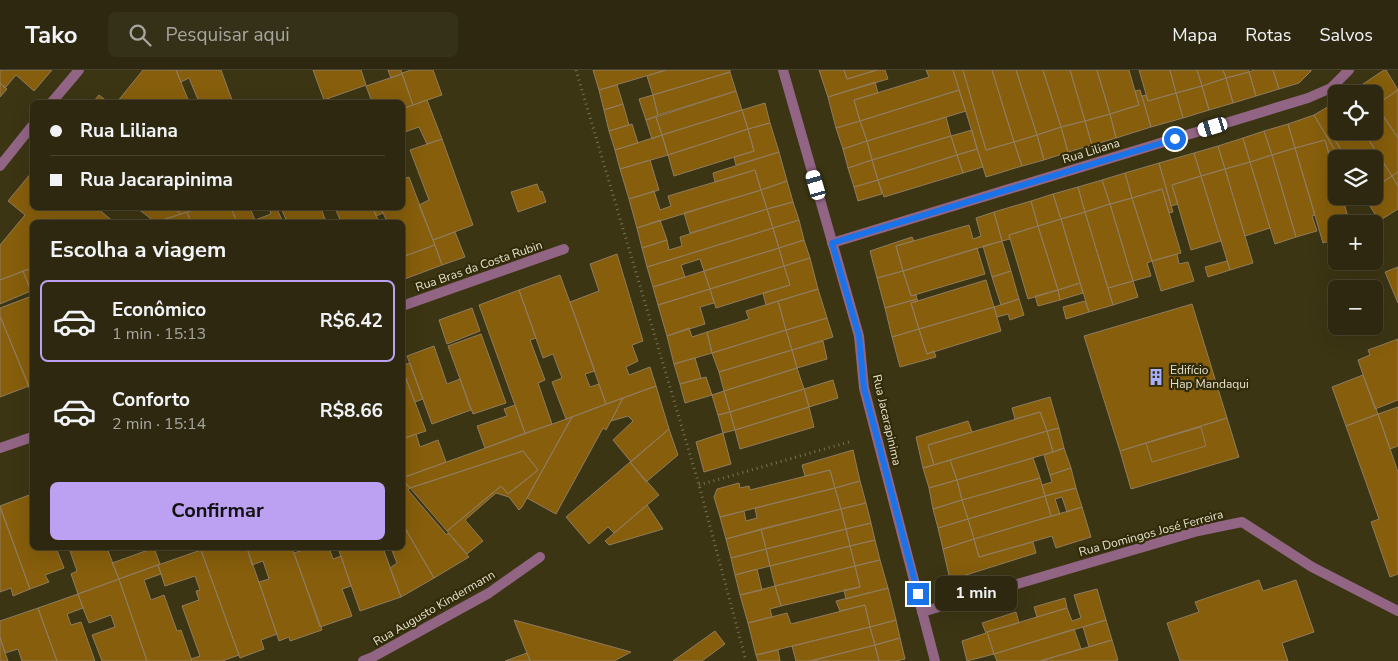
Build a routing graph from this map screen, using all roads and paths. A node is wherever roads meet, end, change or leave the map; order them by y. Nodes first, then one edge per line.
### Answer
1 (79, 70) edge
2 (576, 70) edge
3 (783, 70) edge
4 (1349, 70) edge
5 (54, 100) edge
6 (30, 128) edge
7 (0, 166) edge
8 (832, 243) junction
9 (564, 249) dead end
10 (405, 305) edge
11 (876, 434) junction
12 (30, 438) edge
13 (0, 448) edge
14 (699, 485) junction
15 (540, 557) dead end
16 (1398, 611) edge
17 (922, 612) junction
18 (363, 661) edge
19 (746, 661) edge
20 (935, 661) edge

1 - 5 street
2 - 14 path
3 - 8 street, Rua Jacarapinima
4 - 8 street, Rua Liliana
6 - 7 street
8 - 11 street, Rua Jacarapinima
9 - 10 street, Rua Bras da Costa Rubin
11 - 14 path
11 - 17 street, Rua Jacarapinima
12 - 13 street
14 - 19 path
15 - 18 street, Rua Augusto Kindermann
16 - 17 street, Rua Domingos José Ferreira
17 - 20 street, Rua Jacarapinima

